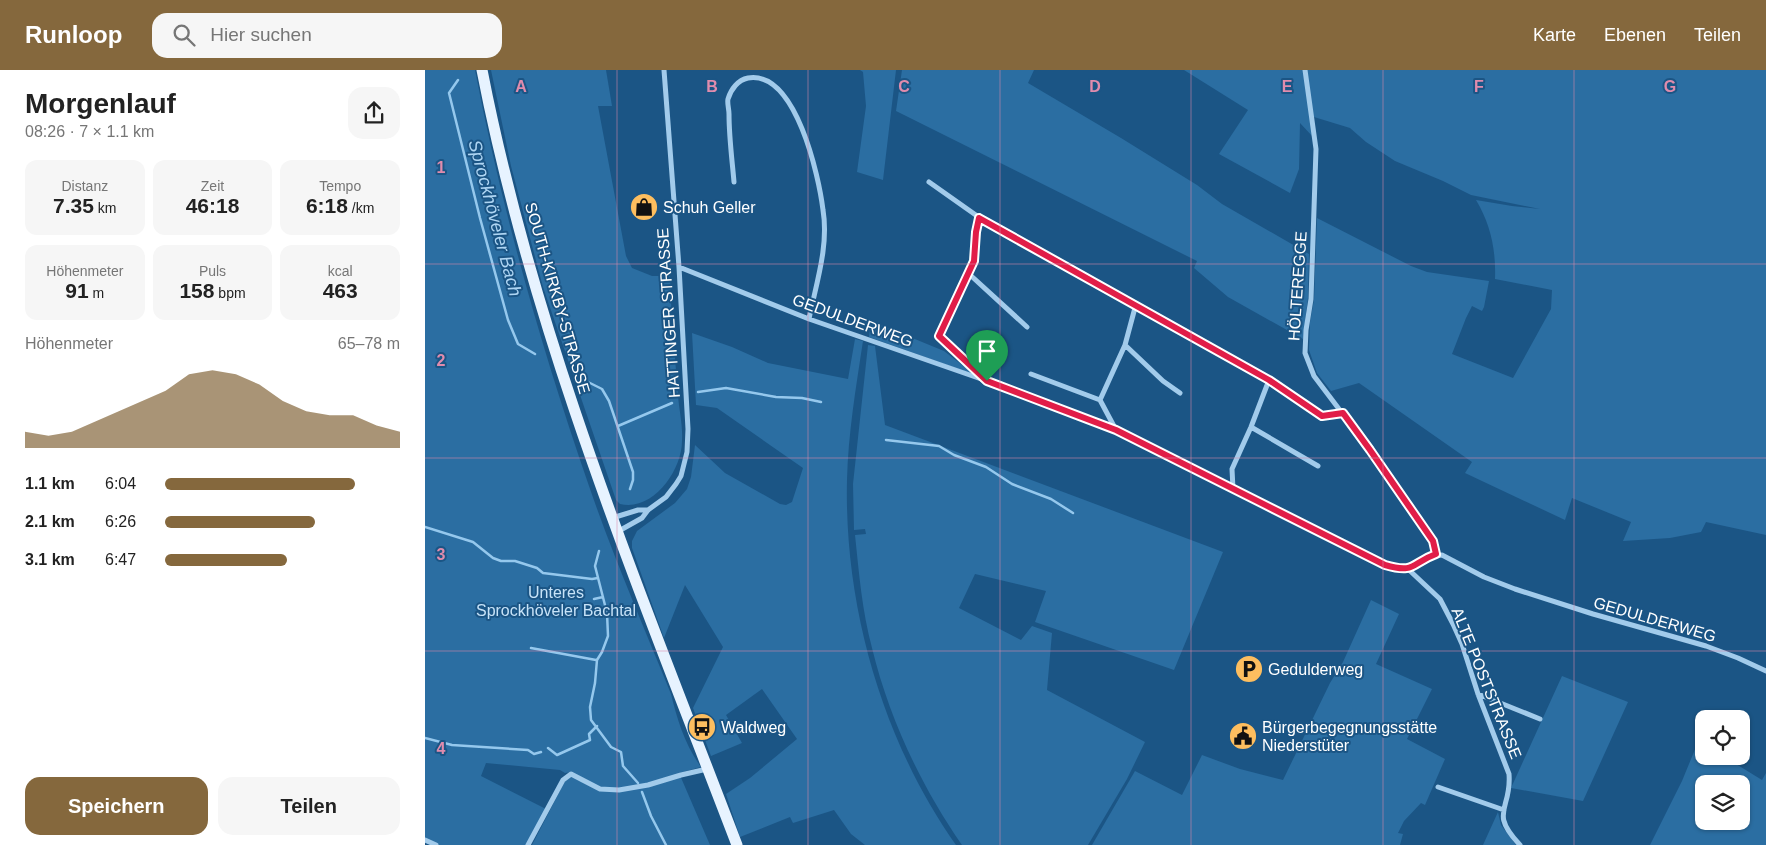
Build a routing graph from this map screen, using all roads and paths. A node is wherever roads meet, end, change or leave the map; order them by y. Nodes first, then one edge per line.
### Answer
1 (482, 70) edge
2 (664, 70) edge
3 (1305, 70) edge
4 (734, 182) dead end
5 (929, 182) dead end
6 (979, 218) junction
7 (679, 267) junction
8 (968, 273) junction
9 (1136, 304) junction
10 (809, 318) junction
11 (1027, 326) dead end
12 (1125, 345) junction
13 (1031, 374) dead end
14 (1269, 380) junction
15 (987, 381) junction
16 (1180, 393) dead end
17 (1100, 400) junction
18 (1343, 413) junction
19 (1251, 427) junction
20 (1116, 430) junction
21 (1318, 466) dead end
22 (1233, 489) junction
23 (649, 510) junction
24 (612, 518) junction
25 (617, 532) junction
26 (1436, 554) junction
27 (1408, 569) junction
28 (1766, 671) edge
29 (1478, 694) junction
30 (1540, 719) dead end
31 (708, 769) junction
32 (1438, 788) dead end
33 (1504, 810) junction
34 (425, 840) edge
35 (435, 845) edge
36 (528, 845) edge
37 (737, 845) edge
38 (1520, 845) edge

1 - 24 main road, SOUTH-KIRKBY-STRASSE
2 - 7 street, HATTINGER STRASSE
3 - 18 street, HÖLTEREGGE
4 - 10 street
5 - 6 street
6 - 8 street
6 - 9 street
7 - 10 street, GEDULDERWEG
7 - 23 street, HATTINGER STRASSE
8 - 11 street
8 - 15 street
9 - 12 street
9 - 14 street
10 - 15 street, GEDULDERWEG
12 - 16 street
12 - 17 street
13 - 17 street
14 - 18 street
14 - 19 street
15 - 20 street, GEDULDERWEG
17 - 20 street
18 - 26 street, HÖLTEREGGE
19 - 21 street
19 - 22 street
20 - 22 street, GEDULDERWEG
22 - 27 street, GEDULDERWEG
23 - 24 street
23 - 25 street, HATTINGER STRASSE
24 - 25 main road, SOUTH-KIRKBY-STRASSE
25 - 31 main road, SOUTH-KIRKBY-STRASSE
26 - 27 street
26 - 28 street, GEDULDERWEG
27 - 29 street, ALTE POSTSTRASSE
29 - 30 street
29 - 33 street, ALTE POSTSTRASSE
31 - 36 street
31 - 37 main road, SOUTH-KIRKBY-STRASSE
32 - 33 street
33 - 38 street, ALTE POSTSTRASSE
34 - 35 street

